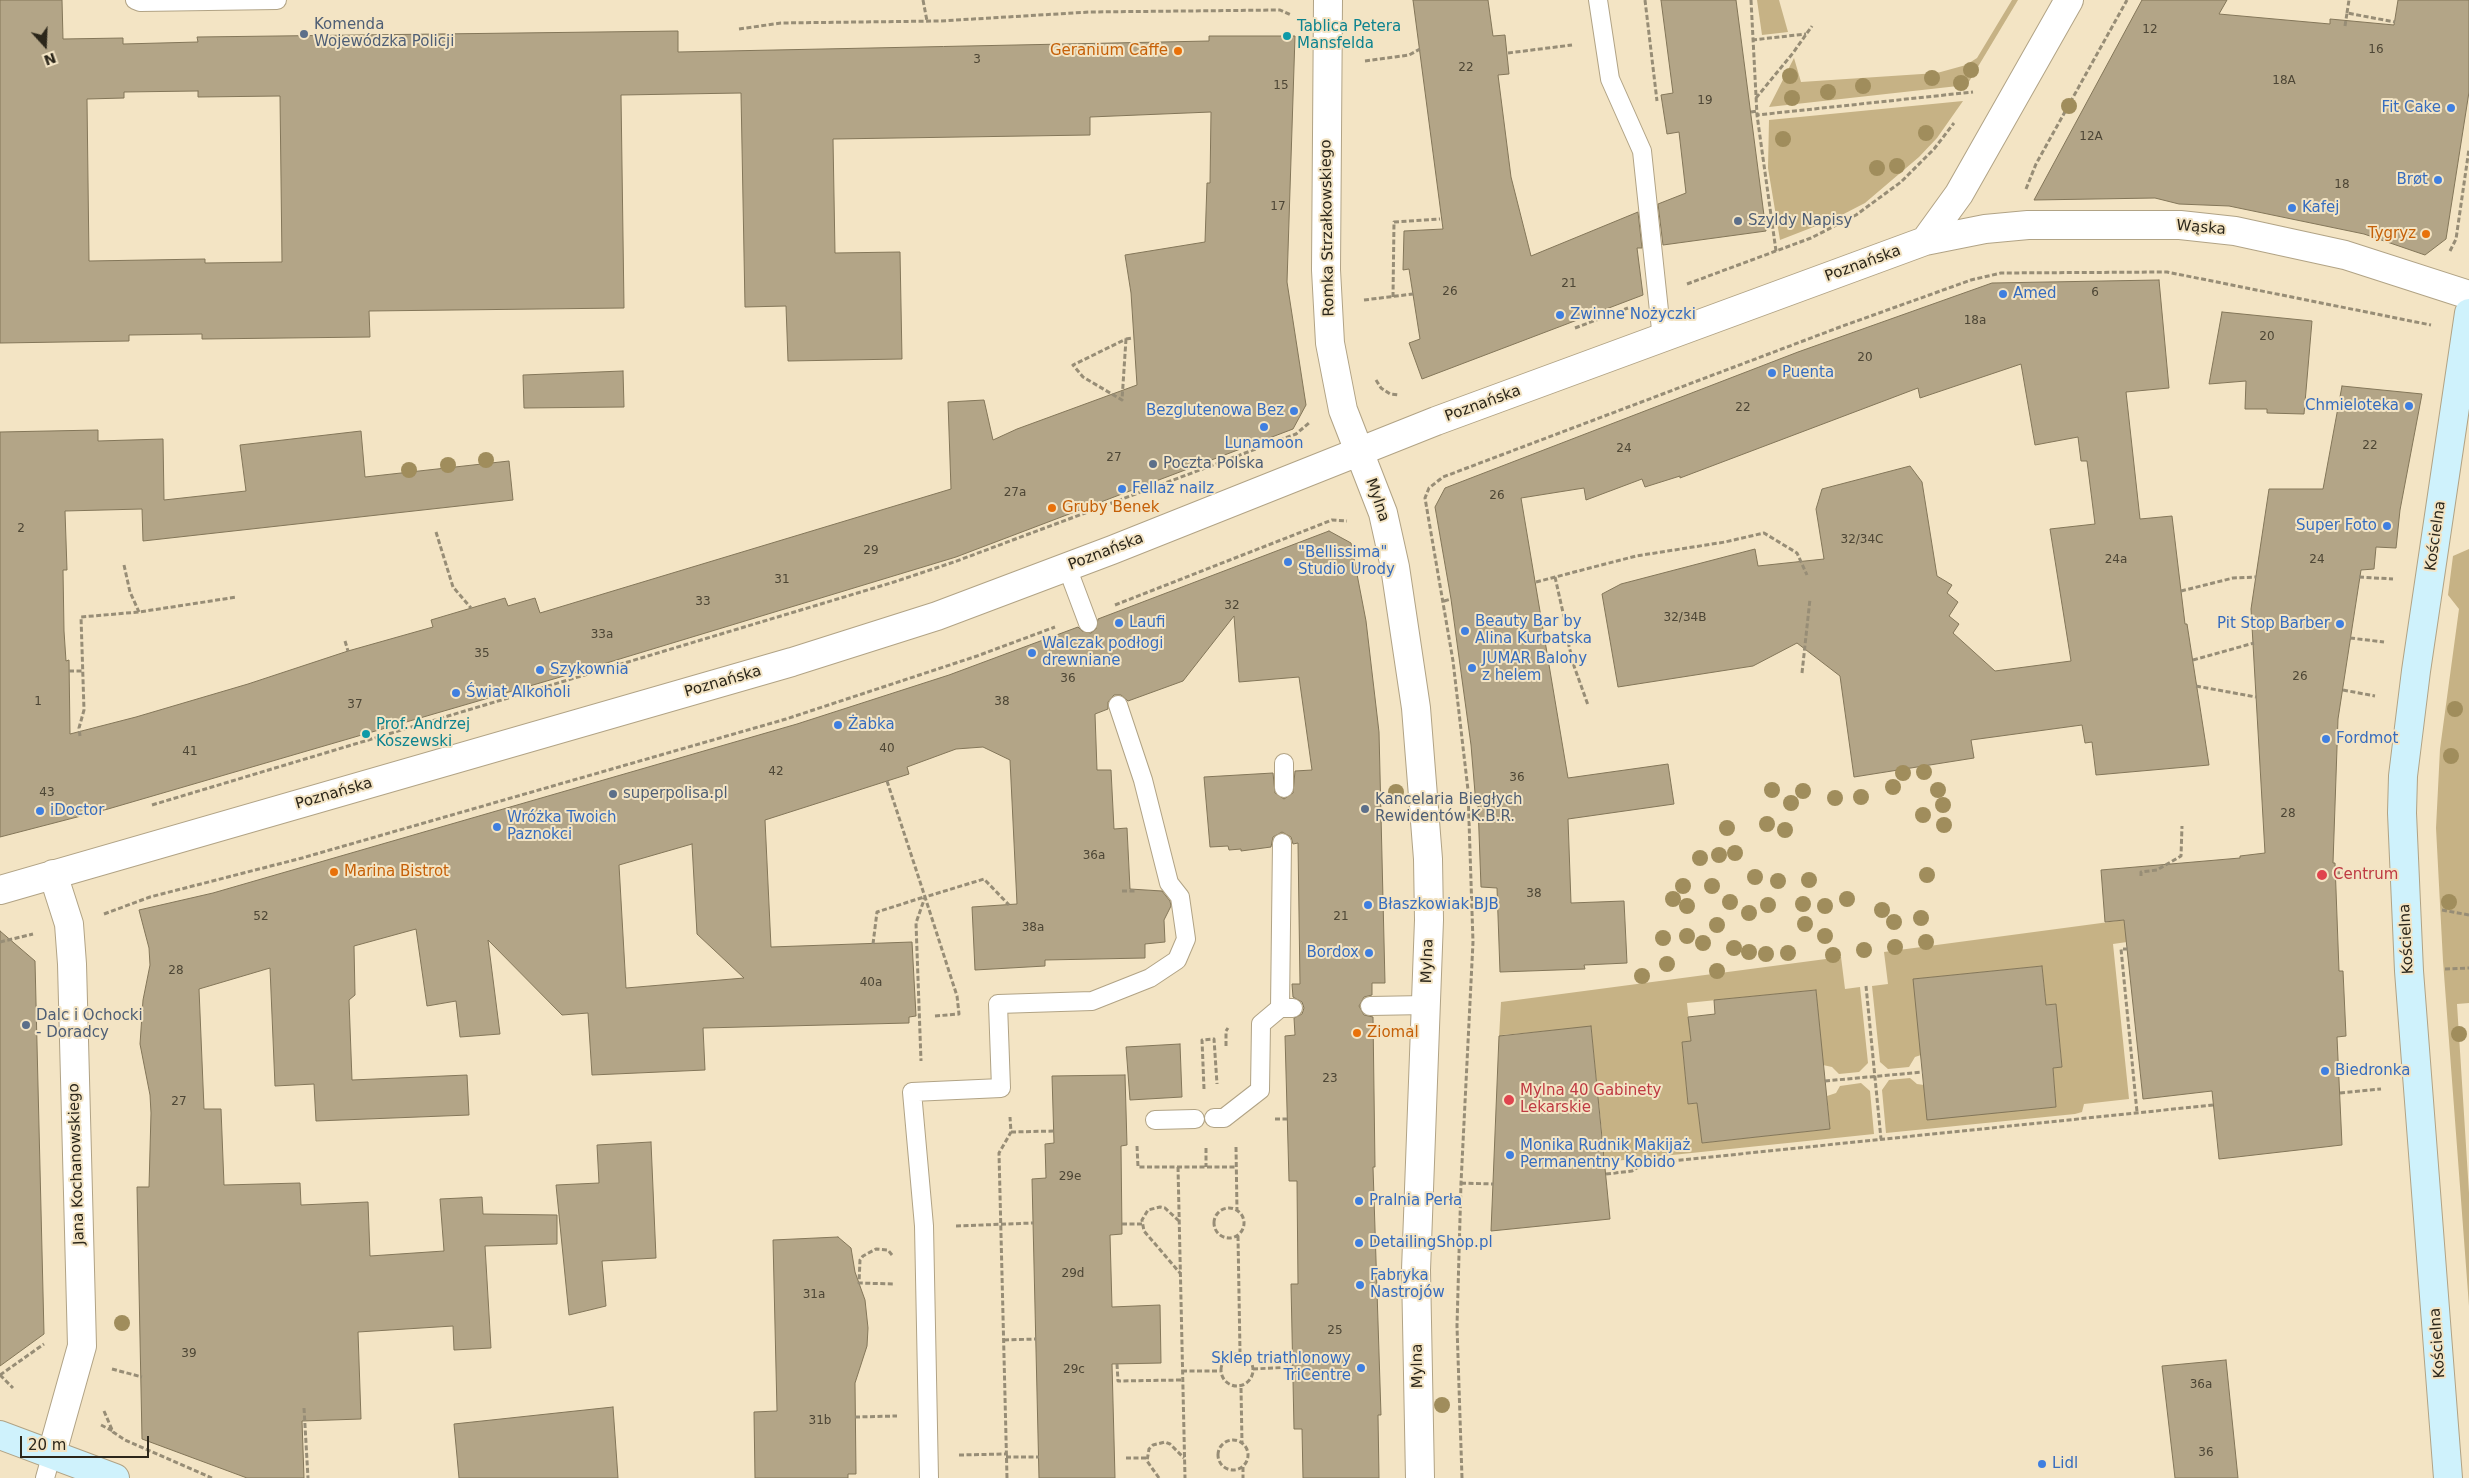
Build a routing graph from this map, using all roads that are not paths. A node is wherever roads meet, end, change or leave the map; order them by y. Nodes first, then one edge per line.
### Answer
1 (135, 0) edge
2 (277, 0) edge
3 (1328, 0) edge
4 (1598, 0) edge
5 (2069, 0) edge
6 (1925, 241) junction
7 (2469, 295) edge
8 (2469, 313) edge
9 (1662, 339) junction
10 (2469, 407) edge
11 (2450, 439) junction
12 (1360, 451) junction
13 (1067, 567) junction
14 (1086, 619) road end
15 (1118, 705) dead end
16 (1284, 763) dead end
17 (1284, 788) dead end
18 (1282, 843) dead end
19 (53, 874) junction
20 (0, 890) edge
21 (1426, 1005) junction
22 (1370, 1006) dead end
23 (1214, 1118) dead end
24 (1195, 1119) dead end
25 (1155, 1120) dead end
26 (0, 1435) edge
27 (49, 1466) edge
28 (115, 1478) edge
29 (929, 1478) edge
30 (1420, 1478) edge
31 (2448, 1478) edge

1 - 2 lane
3 - 12 street, Romka Strzałkowskiego
4 - 9 lane
5 - 6 street
6 - 7 street, Wąska
6 - 9 street, Poznańska
8 - 11 street, Kościelna
9 - 12 street, Poznańska
10 - 11 street
11 - 31 street, Kościelna
12 - 13 street, Poznańska
12 - 21 street, Mylna
13 - 14 lane
13 - 19 street, Poznańska
15 - 29 lane
16 - 17 lane
18 - 23 lane
19 - 20 street, Poznańska
19 - 27 street, Jana Kochanowskiego
21 - 22 lane
21 - 30 street, Mylna
24 - 25 lane
26 - 27 street
27 - 28 street

